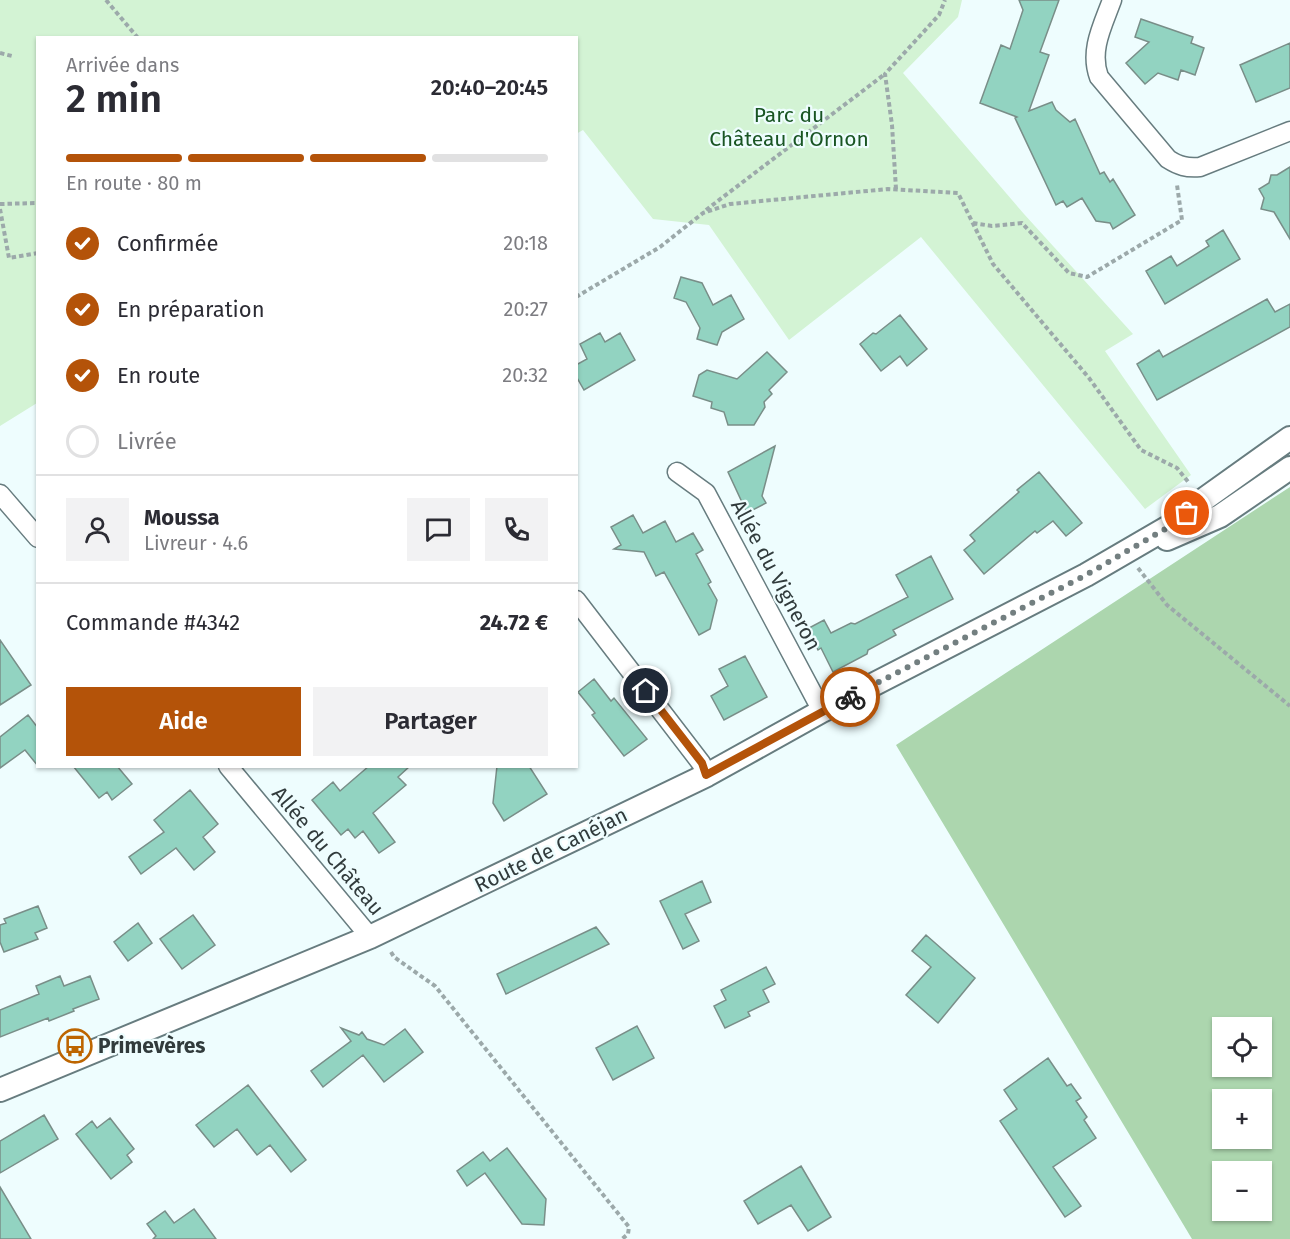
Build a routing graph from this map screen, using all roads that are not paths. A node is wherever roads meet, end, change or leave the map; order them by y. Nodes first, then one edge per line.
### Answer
1 (1112, 0) edge
2 (1290, 131) edge
3 (1290, 438) edge
4 (1290, 468) edge
5 (677, 472) dead end
6 (0, 494) edge
7 (36, 536) edge
8 (1086, 575) junction
9 (578, 603) edge
10 (822, 711) junction
11 (230, 768) edge
12 (706, 775) junction
13 (376, 935) junction
14 (0, 1090) edge

1 - 2 street
3 - 8 street, Route de Canéjan
4 - 8 street, Route de Canéjan
5 - 10 street, Allée du Vigneron
6 - 7 street
8 - 10 street, Route de Canéjan
9 - 12 street
10 - 12 street, Route de Canéjan
11 - 13 street, Allée du Château
12 - 13 street, Route de Canéjan
13 - 14 street, Route de Canéjan

